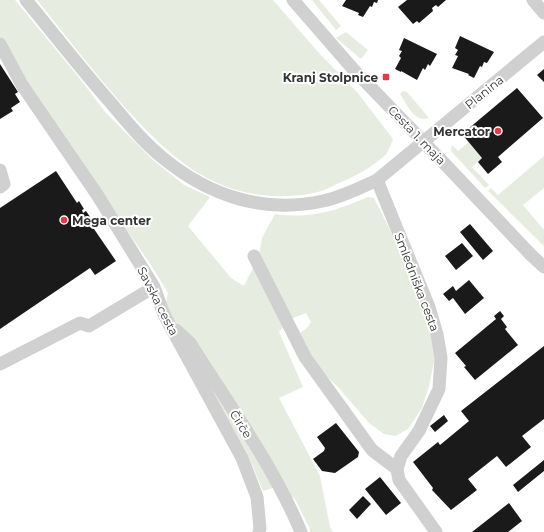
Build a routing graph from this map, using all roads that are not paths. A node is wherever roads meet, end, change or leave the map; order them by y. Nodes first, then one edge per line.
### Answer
1 (26, 0) edge
2 (293, 0) edge
3 (533, 0) edge
4 (544, 13) edge
5 (544, 42) edge
6 (0, 44) edge
7 (424, 142) junction
8 (0, 170) edge
9 (377, 180) junction
10 (0, 187) edge
11 (254, 256) dead end
12 (544, 267) edge
13 (154, 287) junction
14 (169, 324) junction
15 (0, 364) edge
16 (397, 469) junction
17 (259, 532) edge
18 (301, 532) edge
19 (436, 532) edge

1 - 9 street
2 - 7 street, Cesta 1. maja
3 - 4 street
5 - 7 street, Planina
6 - 13 street, Savska cesta
7 - 9 street
7 - 12 street, Cesta 1. maja
8 - 10 street
9 - 16 street, Smledniška cesta
11 - 16 street
13 - 14 street, Savska cesta
13 - 15 street
14 - 17 street, Savska cesta
14 - 18 street, Čirče
16 - 19 street

